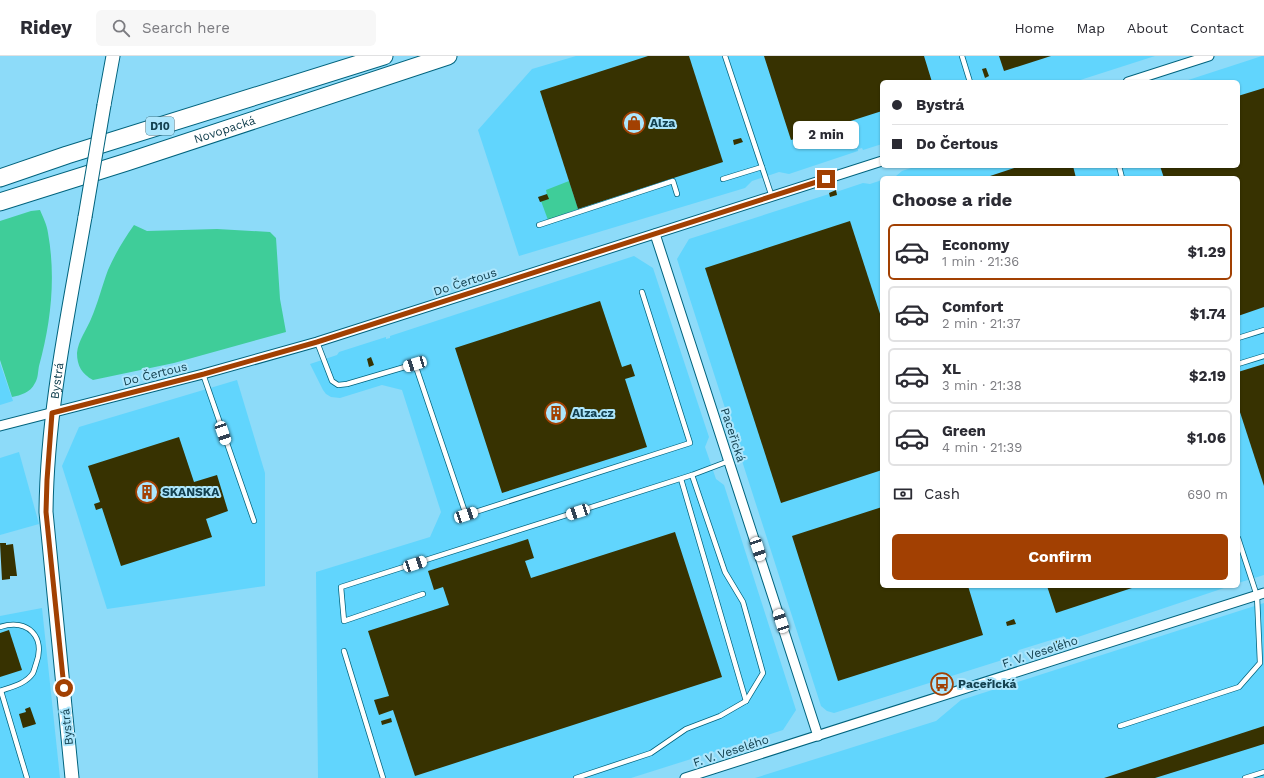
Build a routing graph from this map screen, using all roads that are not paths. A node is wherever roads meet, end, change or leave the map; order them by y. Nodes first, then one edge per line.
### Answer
1 (113, 56) edge
2 (384, 56) edge
3 (448, 56) edge
4 (726, 56) edge
5 (962, 56) edge
6 (1209, 56) edge
7 (969, 80) edge
8 (1134, 80) edge
9 (880, 162) edge
10 (762, 167) junction
11 (0, 178) edge
12 (723, 179) dead end
13 (677, 194) dead end
14 (772, 197) junction
15 (0, 202) edge
16 (539, 225) dead end
17 (655, 234) junction
18 (642, 292) dead end
19 (1264, 330) edge
20 (1240, 337) edge
21 (317, 342) junction
22 (1264, 356) edge
23 (1240, 363) edge
24 (204, 374) junction
25 (52, 413) junction
26 (0, 426) edge
27 (729, 461) junction
28 (692, 475) junction
29 (681, 479) junction
30 (254, 521) dead end
31 (1240, 543) edge
32 (423, 594) dead end
33 (1260, 594) edge
34 (0, 627) edge
35 (344, 651) dead end
36 (0, 691) edge
37 (746, 701) junction
38 (1120, 726) dead end
39 (818, 736) junction
40 (1264, 772) edge
41 (27, 778) edge
42 (72, 778) edge
43 (383, 778) edge
44 (576, 778) edge
45 (686, 778) edge
46 (1245, 778) edge

1 - 25 street, Bystrá, bridge
2 - 11 highway, Novopacká / D10
3 - 15 highway, Novopacká / D10
4 - 10 lane
5 - 7 lane
6 - 8 street
9 - 14 street, Do Čertous
10 - 12 lane
10 - 14 lane
13 - 16 lane
14 - 17 street, Do Čertous
17 - 21 street, Do Čertous
17 - 27 street, Paceřická
18 - 21 lane
19 - 20 lane
21 - 24 street, Do Čertous
22 - 23 lane
24 - 25 street, Do Čertous
24 - 30 lane
25 - 26 street, Do Čertous
25 - 42 street, Bystrá
27 - 28 lane
27 - 39 street, Paceřická
28 - 29 lane
28 - 37 lane
29 - 32 lane
29 - 37 lane
31 - 33 lane
33 - 38 lane
33 - 39 street, F. V. Veselého
34 - 36 lane
35 - 43 lane
36 - 41 lane
37 - 44 lane
39 - 45 street, F. V. Veselého
40 - 46 lane

